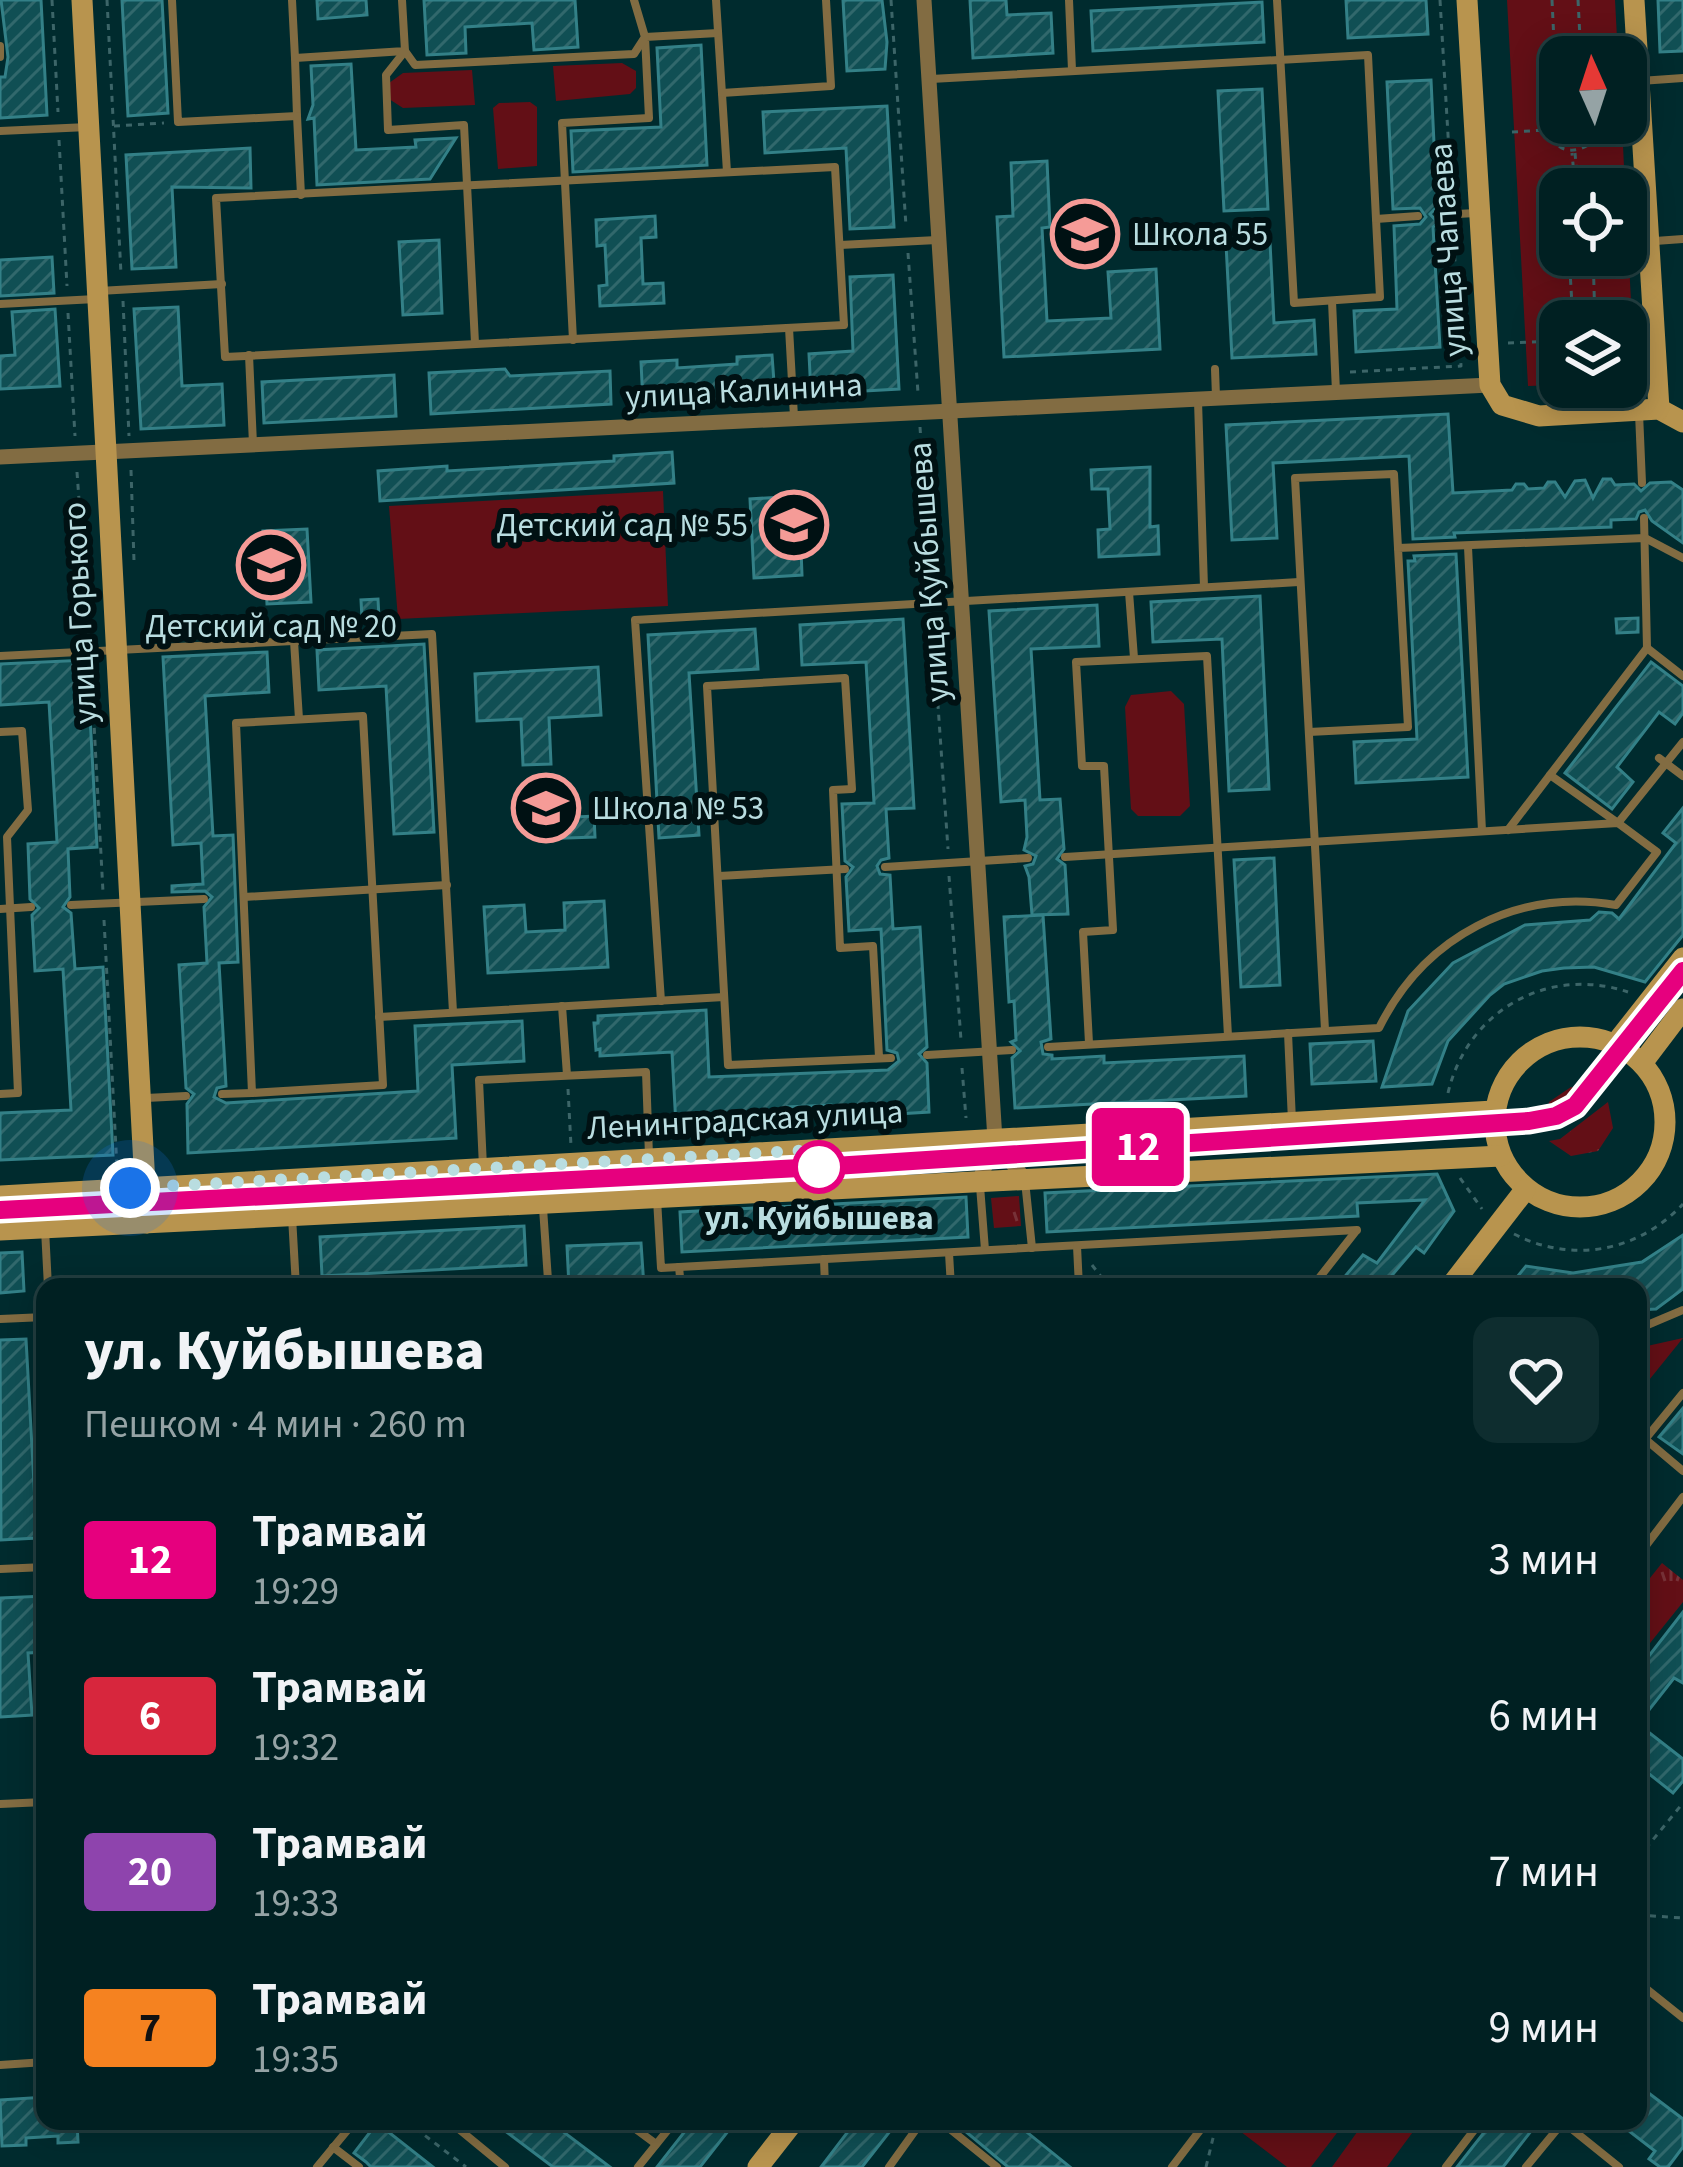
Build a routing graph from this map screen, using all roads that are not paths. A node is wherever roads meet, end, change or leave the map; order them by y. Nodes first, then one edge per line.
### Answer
1 (82, 0) edge
2 (172, 0) edge
3 (292, 0) edge
4 (402, 0) edge
5 (634, 0) edge
6 (716, 0) edge
7 (826, 0) edge
8 (924, 0) edge
9 (1069, 0) edge
10 (1277, 0) edge
11 (1467, 0) edge
12 (1634, 0) edge
13 (718, 33) junction
14 (1636, 36) edge
15 (645, 37) junction
16 (0, 46) edge
17 (405, 51) junction
18 (0, 57) edge
19 (295, 58) junction
20 (1280, 59) junction
21 (1072, 70) junction
22 (1683, 78) edge
23 (929, 79) junction
24 (1647, 80) edge
25 (722, 93) junction
26 (297, 116) junction
27 (88, 127) junction
28 (0, 131) edge
29 (1642, 144) edge
30 (727, 172) junction
31 (564, 181) junction
32 (468, 187) junction
33 (302, 195) junction
34 (1477, 213) junction
35 (1438, 215) dead end
36 (1418, 216) dead end
37 (1376, 219) junction
38 (1683, 239) edge
39 (937, 240) junction
40 (1648, 242) junction
41 (840, 244) junction
42 (222, 284) junction
43 (98, 296) junction
44 (1332, 301) junction
45 (0, 304) edge
46 (789, 328) junction
47 (573, 340) junction
48 (476, 344) junction
49 (249, 356) junction
50 (1215, 369) dead end
51 (1490, 385) junction
52 (1336, 393) junction
53 (1216, 399) junction
54 (1198, 400) junction
55 (1648, 410) junction
56 (949, 413) junction
57 (794, 419) junction
58 (1683, 422) edge
59 (253, 446) junction
60 (106, 452) junction
61 (0, 457) edge
62 (1642, 483) dead end
63 (1644, 518) dead end
64 (1646, 538) junction
65 (1468, 547) junction
66 (1397, 548) junction
67 (1683, 558) edge
68 (1299, 582) junction
69 (1204, 587) junction
70 (1129, 592) junction
71 (961, 602) junction
72 (294, 641) junction
73 (1647, 649) junction
74 (114, 650) junction
75 (0, 656) edge
76 (1135, 658) junction
77 (1683, 676) edge
78 (298, 719) junction
79 (0, 732) edge
80 (1309, 732) junction
81 (1683, 742) edge
82 (1663, 761) junction
83 (1550, 775) junction
84 (1683, 776) edge
85 (1618, 823) junction
86 (1508, 830) junction
87 (1482, 831) junction
88 (1315, 840) junction
89 (1218, 847) junction
90 (1108, 852) junction
91 (1065, 856) dead end
92 (1028, 858) dead end
93 (980, 861) junction
94 (885, 866) dead end
95 (841, 869) junction
96 (718, 876) junction
97 (447, 884) junction
98 (373, 890) junction
99 (244, 897) junction
100 (203, 898) dead end
101 (129, 902) junction
102 (70, 904) dead end
103 (31, 907) dead end
104 (5, 908) edge
105 (1683, 958) edge
106 (724, 997) junction
107 (661, 1000) junction
108 (562, 1006) junction
109 (1683, 1009) edge
110 (454, 1012) junction
111 (379, 1017) junction
112 (1324, 1030) junction
113 (1288, 1033) junction
114 (1228, 1036) junction
115 (1089, 1043) junction
116 (1616, 1043) junction
117 (1048, 1047) dead end
118 (990, 1050) junction
119 (1012, 1050) dead end
120 (927, 1055) dead end
121 (879, 1057) junction
122 (891, 1058) dead end
123 (1643, 1062) junction
124 (567, 1076) junction
125 (253, 1093) junction
126 (0, 1094) edge
127 (222, 1094) dead end
128 (187, 1096) dead end
129 (1673, 1097) edge
130 (140, 1099) junction
131 (1494, 1111) junction
132 (1292, 1122) junction
133 (995, 1140) junction
134 (1673, 1141) edge
135 (1501, 1156) junction
136 (649, 1159) junction
137 (483, 1168) junction
138 (290, 1179) junction
139 (1025, 1180) junction
140 (980, 1182) junction
141 (145, 1187) junction
142 (1525, 1190) junction
143 (0, 1196) edge
144 (657, 1198) junction
145 (542, 1204) junction
146 (293, 1216) junction
147 (1277, 1220) dead end
148 (147, 1223) junction
149 (45, 1228) junction
150 (0, 1231) edge
151 (1278, 1235) junction
152 (1077, 1246) junction
153 (1032, 1248) junction
154 (985, 1250) junction
155 (949, 1252) junction
156 (824, 1259) junction
157 (679, 1267) junction
158 (48, 1278) edge
159 (296, 1278) edge
160 (548, 1278) edge
161 (680, 1278) edge
162 (825, 1278) edge
163 (950, 1278) edge
164 (1079, 1278) edge
165 (1319, 1278) edge
166 (1457, 1278) edge
167 (1683, 1310) edge
168 (36, 1317) edge
169 (0, 1319) edge
170 (1647, 1325) edge
171 (1683, 1394) edge
172 (1647, 1431) edge
173 (1647, 1440) edge
174 (1683, 1471) edge
175 (1683, 1497) edge
176 (1647, 1544) edge
177 (36, 1567) edge
178 (0, 1569) edge
179 (36, 1802) edge
180 (0, 1804) edge
181 (1647, 1989) edge
182 (1683, 2018) edge
183 (36, 2063) edge
184 (0, 2065) edge
185 (347, 2130) edge
186 (460, 2130) edge
187 (637, 2130) edge
188 (668, 2130) edge
189 (787, 2130) edge
190 (916, 2130) edge
191 (951, 2130) edge
192 (1200, 2130) edge
193 (1474, 2130) edge
194 (1556, 2130) edge
195 (1573, 2130) edge
196 (656, 2144) junction
197 (333, 2147) junction
198 (317, 2167) edge
199 (358, 2167) edge
200 (505, 2167) edge
201 (638, 2167) edge
202 (758, 2167) edge
203 (889, 2167) edge
204 (997, 2167) edge
205 (1172, 2167) edge
206 (1447, 2167) edge
207 (1526, 2167) edge
208 (1619, 2167) edge

1 - 27 main road, улица Горького
2 - 26 lane
3 - 19 lane
4 - 17 lane
5 - 15 lane
6 - 13 lane
7 - 25 lane
8 - 23 street, улица Куйбышева
9 - 21 lane
10 - 20 lane
11 - 34 main road, улица Чапаева
12 - 14 main road
13 - 15 lane
13 - 25 lane
15 - 17 lane
15 - 31 lane
16 - 18 lane
17 - 19 lane
17 - 32 lane
19 - 26 lane
20 - 21 lane
20 - 37 lane
20 - 44 lane
21 - 23 lane
22 - 24 lane
23 - 39 street, улица Куйбышева
25 - 30 lane
26 - 33 lane
27 - 28 lane
27 - 43 main road, улица Горького
29 - 40 main road
30 - 31 lane
30 - 41 lane
31 - 32 lane
31 - 47 lane
32 - 33 lane
32 - 48 lane
33 - 42 lane
34 - 35 lane
34 - 51 main road, улица Чапаева
36 - 37 lane
37 - 44 lane
38 - 40 lane
39 - 41 lane
39 - 56 street, улица Куйбышева
40 - 55 main road
41 - 46 lane
42 - 43 lane
42 - 49 lane
43 - 45 lane
43 - 60 main road, улица Горького
44 - 52 lane
46 - 47 lane
46 - 57 lane
47 - 48 lane
48 - 49 lane
49 - 59 lane
50 - 53 lane
51 - 52 street, улица Калинина
51 - 55 main road, улица Чапаева
52 - 53 street, улица Калинина
53 - 54 street, улица Калинина
54 - 56 street, улица Калинина
54 - 69 lane
55 - 58 main road, улица Чапаева
55 - 62 lane
56 - 57 street, улица Калинина
56 - 71 street, улица Куйбышева
57 - 59 street, улица Калинина
59 - 60 street, улица Калинина
60 - 61 street, улица Калинина
60 - 74 main road, улица Горького
63 - 64 lane
64 - 65 lane
64 - 67 lane
64 - 73 lane
65 - 66 lane
65 - 87 lane
66 - 68 lane
66 - 80 lane
68 - 69 lane
68 - 80 lane
69 - 70 lane
70 - 71 lane
70 - 76 lane
71 - 93 street, улица Куйбышева
71 - 107 lane
72 - 74 lane
72 - 78 lane
72 - 97 lane
73 - 77 lane
73 - 83 lane
74 - 75 lane
74 - 101 main road, улица Горького
76 - 89 lane
76 - 90 lane
78 - 98 lane
78 - 99 lane
79 - 104 lane
80 - 88 lane
81 - 82 lane
82 - 84 lane
82 - 85 lane
83 - 85 lane
83 - 86 lane
85 - 86 lane
85 - 112 lane
86 - 87 lane
87 - 88 lane
88 - 89 lane
88 - 112 lane
89 - 90 lane
89 - 114 lane
90 - 91 lane
90 - 115 lane
92 - 93 lane
93 - 94 lane
93 - 118 street, улица Куйбышева
95 - 96 lane
95 - 96 lane
95 - 121 lane
96 - 106 lane
97 - 98 lane
97 - 110 lane
98 - 99 lane
98 - 111 lane
99 - 125 lane
100 - 101 lane
101 - 102 lane
101 - 130 main road, улица Горького
103 - 104 lane
104 - 126 lane
105 - 116 main road
106 - 107 lane
106 - 121 lane
107 - 108 lane
108 - 110 lane
108 - 124 lane
109 - 123 main road
110 - 111 lane
111 - 125 lane
112 - 113 lane
113 - 114 lane
113 - 132 lane
114 - 115 lane
115 - 117 lane
116 - 123 main road
116 - 131 main road
118 - 119 lane
118 - 120 lane
118 - 133 street, улица Куйбышева
121 - 122 lane
123 - 129 main road
124 - 136 lane
124 - 137 lane
125 - 127 lane
128 - 130 lane
129 - 134 main road
130 - 141 main road, улица Горького
131 - 132 main road, Ленинградская улица
131 - 135 main road
132 - 133 main road, Ленинградская улица
133 - 136 main road, Ленинградская улица
133 - 139 street
133 - 140 street, улица Куйбышева
134 - 142 main road
135 - 139 main road
135 - 142 main road
136 - 137 main road, Ленинградская улица
137 - 138 main road, Ленинградская улица
138 - 141 main road, Ленинградская улица
138 - 146 lane
139 - 140 main road
139 - 153 lane
140 - 144 main road
140 - 154 lane
141 - 143 main road, Ленинградская улица
141 - 148 main road, улица Горького
142 - 166 main road
144 - 145 main road
144 - 157 lane
145 - 146 main road
145 - 160 lane
146 - 148 main road
146 - 159 lane
147 - 151 lane
148 - 149 main road
149 - 150 main road
149 - 158 lane
151 - 152 lane
151 - 165 lane
152 - 153 lane
152 - 164 lane
153 - 154 lane
154 - 155 lane
155 - 156 lane
155 - 163 lane
156 - 157 lane
156 - 162 lane
157 - 161 lane
167 - 170 lane
168 - 169 lane
171 - 172 lane
173 - 174 lane
175 - 176 lane
177 - 178 lane
179 - 180 lane
181 - 182 lane
183 - 184 lane
185 - 197 lane
186 - 200 lane
187 - 196 lane
188 - 196 lane
189 - 202 main road
190 - 203 lane
191 - 204 lane
192 - 205 lane
193 - 206 lane
194 - 207 lane
195 - 208 lane
196 - 201 lane
197 - 198 lane
197 - 199 lane

